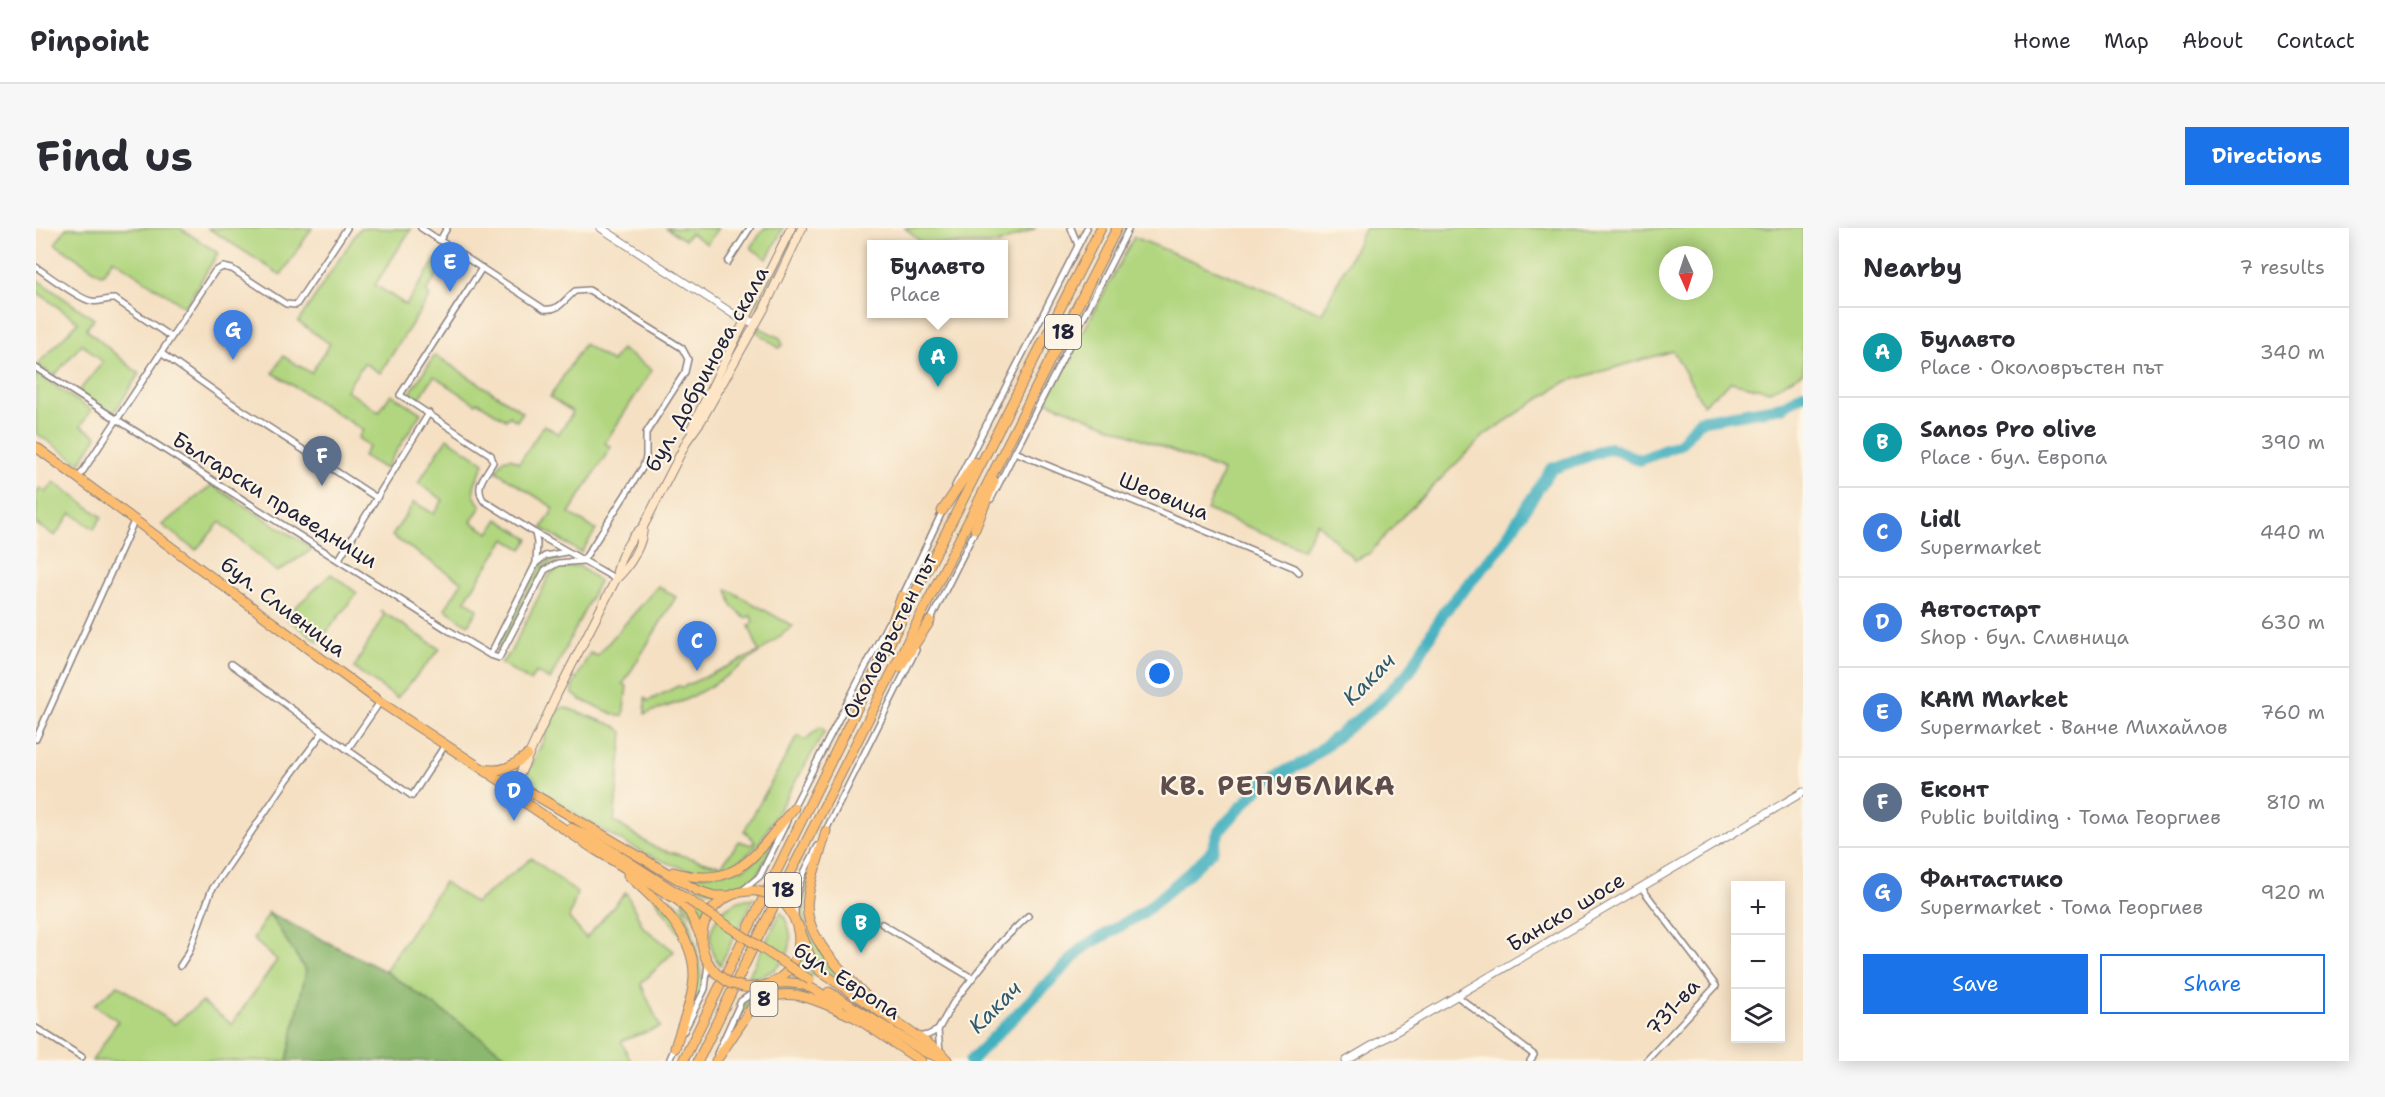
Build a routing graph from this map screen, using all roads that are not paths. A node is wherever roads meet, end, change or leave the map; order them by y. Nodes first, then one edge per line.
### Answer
1 (347, 228) edge
2 (421, 228) edge
3 (447, 228) edge
4 (601, 228) edge
5 (750, 228) edge
6 (791, 228) edge
7 (802, 228) edge
8 (1071, 228) edge
9 (1087, 228) edge
10 (1101, 228) edge
11 (1117, 228) edge
12 (1130, 228) edge
13 (440, 240) junction
14 (1078, 245) junction
15 (728, 262) dead end
16 (36, 267) edge
17 (482, 268) junction
18 (744, 321) junction
19 (757, 322) junction
20 (749, 335) junction
21 (171, 337) junction
22 (161, 353) junction
23 (36, 368) edge
24 (429, 413) junction
25 (117, 420) junction
26 (997, 430) junction
27 (1010, 437) junction
28 (687, 439) junction
29 (36, 447) edge
30 (1015, 452) junction
31 (79, 477) junction
32 (377, 498) junction
33 (942, 511) junction
34 (135, 519) junction
35 (975, 529) junction
36 (535, 533) junction
37 (568, 552) junction
38 (339, 559) junction
39 (583, 561) junction
40 (536, 563) junction
41 (1299, 572) dead end
42 (616, 579) junction
43 (902, 596) junction
44 (930, 621) junction
45 (490, 655) junction
46 (231, 664) dead end
47 (869, 684) junction
48 (380, 702) junction
49 (874, 707) junction
50 (323, 732) junction
51 (36, 739) edge
52 (445, 745) junction
53 (347, 750) junction
54 (527, 755) junction
55 (479, 768) junction
56 (513, 789) junction
57 (1803, 792) edge
58 (794, 808) junction
59 (565, 814) junction
60 (550, 818) junction
61 (826, 831) junction
62 (590, 837) junction
63 (613, 861) junction
64 (657, 867) junction
65 (1641, 887) junction
66 (741, 891) junction
67 (728, 896) junction
68 (1028, 916) dead end
69 (796, 922) junction
70 (882, 924) dead end
71 (702, 939) junction
72 (750, 940) joint
73 (708, 963) junction
74 (180, 966) dead end
75 (972, 978) junction
76 (766, 985) junction
77 (1457, 996) junction
78 (879, 1010) junction
79 (857, 1018) junction
80 (36, 1028) edge
81 (938, 1030) junction
82 (917, 1037) junction
83 (675, 1048) junction
84 (940, 1052) junction
85 (82, 1057) dead end
86 (923, 1057) edge
87 (948, 1060) edge
88 (669, 1061) edge
89 (682, 1061) edge
90 (698, 1061) edge
91 (715, 1061) edge
92 (932, 1061) edge
93 (1346, 1061) edge
94 (1530, 1061) edge
95 (1646, 1061) edge

1 - 21 street
2 - 13 street
3 - 13 street
4 - 18 street
5 - 15 street
6 - 18 main road, бул. Добринова скала
7 - 19 main road, бул. Добринова скала
8 - 14 street
9 - 14 street, Околовръстен път
10 - 26 main road, Околовръстен път / 18
11 - 27 main road, Околовръстен път / 18
12 - 30 street, Околовръстен път
13 - 17 street
14 - 33 street, Околовръстен път
16 - 21 street
17 - 24 street
17 - 39 street
18 - 19 street
18 - 20 street
18 - 28 main road, бул. Добринова скала
19 - 20 main road, бул. Добринова скала
20 - 28 main road, бул. Добринова скала
21 - 22 street
22 - 25 street
22 - 32 street
23 - 25 street, Български праведници
24 - 32 street
24 - 36 street
25 - 31 street
25 - 38 street, Български праведници
26 - 33 main road
26 - 47 main road, Околовръстен път / 18
27 - 35 main road
27 - 49 main road, Околовръстен път / 18
28 - 42 main road, бул. Добринова скала
29 - 31 main road, бул. Сливница
30 - 35 street, Околовръстен път
30 - 41 street, Шеовица
31 - 34 main road, бул. Сливница
32 - 38 street
33 - 43 street, Околовръстен път
34 - 48 main road, бул. Сливница
34 - 51 street
35 - 44 street, Околовръстен път
36 - 37 street
36 - 40 street
37 - 39 street
37 - 40 street
38 - 45 street, Български праведници
39 - 42 street
39 - 45 street, Български праведници
40 - 45 street
42 - 54 main road, бул. Добринова скала
43 - 47 main road
43 - 58 street, Околовръстен път
44 - 49 main road
44 - 61 street, Околовръстен път
46 - 50 street
47 - 89 main road, Околовръстен път / 18
48 - 52 main road, бул. Сливница
48 - 53 street
49 - 90 main road, Околовръстен път / 18
50 - 53 street
50 - 74 street
52 - 53 street
52 - 55 main road, бул. Сливница
54 - 55 main road
54 - 56 main road, бул. Добринова скала
55 - 56 main road, бул. Сливница
56 - 59 main road, бул. Сливница
56 - 60 main road, бул. Сливница
57 - 65 street, Банско шосе
58 - 64 main road
58 - 66 street, Околовръстен път
59 - 62 main road, бул. Сливница
59 - 64 main road, бул. Сливница
60 - 62 main road, бул. Сливница
60 - 63 main road, бул. Сливница
61 - 69 street, Околовръстен път
61 - 78 main road
62 - 72 main road, бул. Сливница, bridge
63 - 71 main road, бул. Сливница
63 - 83 main road
64 - 67 main road, бул. Сливница
65 - 77 street, Банско шосе
65 - 95 street, 731-ва
66 - 67 main road
66 - 69 main road, bridge
67 - 71 main road
68 - 75 street
69 - 76 main road
69 - 78 main road, бул. Европа
70 - 75 street
71 - 73 main road
72 - 86 main road, бул. Европа, bridge
73 - 76 main road, bridge
73 - 83 street
75 - 81 street
76 - 79 main road, бул. Европа
76 - 91 street
77 - 93 street, Банско шосе
77 - 94 street
78 - 82 main road, бул. Европа
79 - 86 main road, бул. Европа / 8
79 - 91 main road, 8
80 - 85 street
81 - 82 street
81 - 84 street
82 - 84 main road, бул. Европа
83 - 88 street
84 - 87 main road, бул. Европа
86 - 87 main road, бул. Европа
86 - 92 main road, бул. Европа

